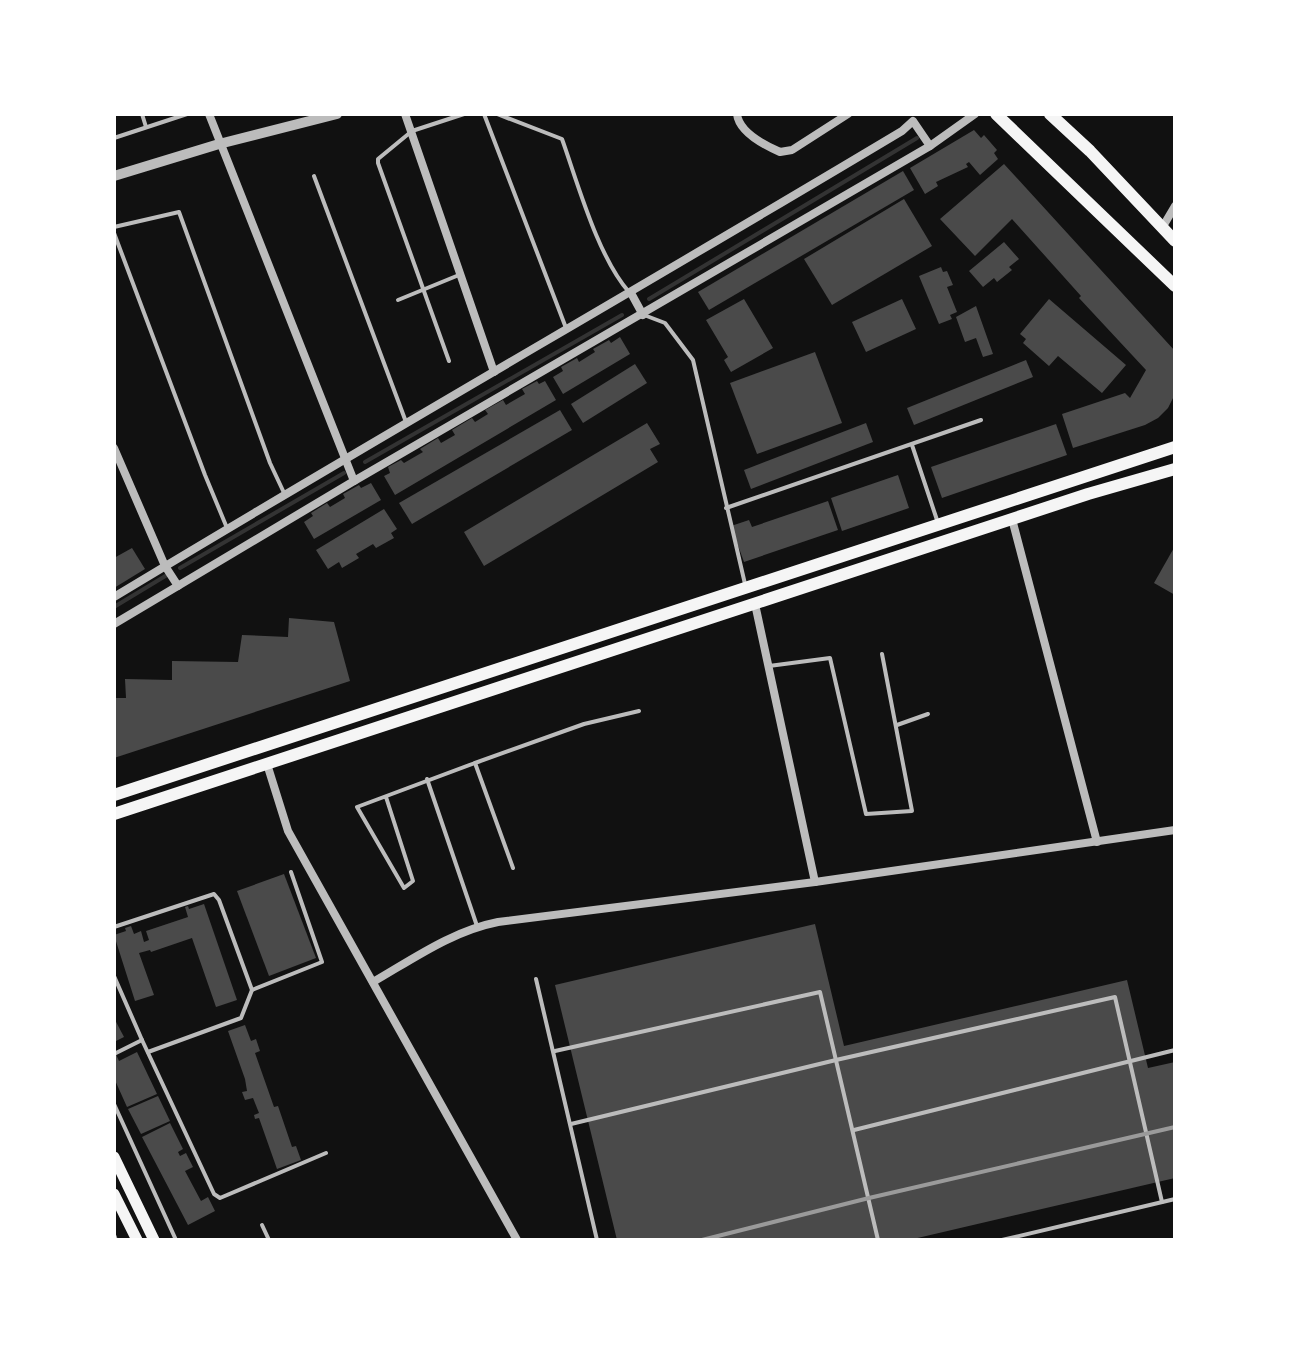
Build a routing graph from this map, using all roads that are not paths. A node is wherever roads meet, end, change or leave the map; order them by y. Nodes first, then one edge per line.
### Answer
1 (142, 114) edge
2 (187, 114) edge
3 (209, 114) edge
4 (337, 114) edge
5 (405, 114) edge
6 (464, 114) edge
7 (484, 114) edge
8 (497, 114) edge
9 (737, 114) edge
10 (848, 114) edge
11 (975, 114) edge
12 (996, 114) edge
13 (1050, 114) edge
14 (917, 118) edge
15 (147, 127) junction
16 (412, 131) junction
17 (114, 138) edge
18 (219, 144) junction
19 (930, 146) junction
20 (114, 176) edge
21 (314, 176) dead end
22 (1175, 206) edge
23 (1162, 228) junction
24 (114, 230) edge
25 (1175, 241) edge
26 (459, 274) junction
27 (1175, 286) edge
28 (422, 290) junction
29 (631, 293) junction
30 (398, 300) dead end
31 (643, 315) junction
32 (567, 330) junction
33 (449, 361) dead end
34 (494, 372) junction
35 (981, 420) dead end
36 (406, 422) junction
37 (912, 445) junction
38 (1172, 446) edge
39 (114, 448) edge
40 (346, 459) junction
41 (1172, 472) edge
42 (354, 481) junction
43 (285, 495) junction
44 (726, 508) junction
45 (1012, 519) junction
46 (939, 524) junction
47 (227, 528) junction
48 (165, 566) junction
49 (178, 586) junction
50 (746, 587) junction
51 (114, 597) edge
52 (755, 604) junction
53 (114, 624) edge
54 (882, 654) dead end
55 (767, 666) junction
56 (639, 711) dead end
57 (928, 714) dead end
58 (897, 725) junction
59 (475, 763) junction
60 (267, 764) junction
61 (427, 779) junction
62 (114, 795) edge
63 (386, 797) junction
64 (114, 814) edge
65 (1175, 830) edge
66 (1097, 842) junction
67 (513, 868) dead end
68 (291, 872) dead end
69 (815, 882) junction
70 (477, 926) junction
71 (114, 927) edge
72 (114, 976) edge
73 (536, 979) dead end
74 (373, 982) junction
75 (252, 990) junction
76 (142, 1040) junction
77 (1175, 1050) edge
78 (555, 1051) junction
79 (148, 1052) junction
80 (114, 1054) edge
81 (836, 1060) junction
82 (1129, 1060) junction
83 (114, 1104) edge
84 (571, 1124) junction
85 (854, 1130) junction
86 (326, 1153) dead end
87 (114, 1157) edge
88 (114, 1194) edge
89 (1175, 1199) edge
90 (1162, 1202) junction
91 (262, 1225) dead end
92 (137, 1240) edge
93 (154, 1240) edge
94 (176, 1240) edge
95 (269, 1240) edge
96 (517, 1240) edge
97 (597, 1240) edge
98 (878, 1240) edge
99 (1002, 1240) edge

1 - 15 lane
2 - 15 lane
3 - 18 street
4 - 18 street
5 - 16 street
6 - 16 lane
7 - 32 lane
8 - 29 lane
9 - 10 street
11 - 19 street
12 - 27 main road
13 - 23 main road
14 - 19 street
14 - 29 street
15 - 17 lane
16 - 26 street
16 - 28 lane
18 - 20 street
18 - 40 street
19 - 31 street
21 - 36 lane
22 - 23 street
23 - 25 main road
24 - 43 lane
24 - 47 lane
26 - 28 lane
26 - 34 street
28 - 30 lane
28 - 33 lane
29 - 31 street
29 - 32 street
31 - 42 street
31 - 44 lane
32 - 34 street
34 - 36 street
35 - 37 lane
36 - 40 street
37 - 44 lane
37 - 46 lane
38 - 46 main road
39 - 48 street
40 - 42 street
40 - 43 street
41 - 45 main road
42 - 49 street
43 - 47 street
44 - 50 lane
45 - 52 main road
45 - 66 street
46 - 50 main road
47 - 48 street
48 - 49 street
48 - 51 street
49 - 53 street
50 - 62 main road
52 - 55 street
52 - 60 main road
54 - 58 lane
55 - 58 lane
55 - 69 street
56 - 59 lane
57 - 58 lane
59 - 61 lane
59 - 67 lane
60 - 64 main road
60 - 74 street
61 - 63 lane
61 - 70 lane
63 - 63 lane
65 - 66 street
66 - 69 street
68 - 75 lane
69 - 70 street
70 - 74 street
71 - 75 lane
72 - 76 lane
73 - 78 lane
74 - 96 street
75 - 79 lane
76 - 79 lane
76 - 80 lane
77 - 82 lane
78 - 81 lane
78 - 84 lane
79 - 86 lane
81 - 82 lane
81 - 84 lane
81 - 85 lane
82 - 85 lane
82 - 90 lane
83 - 94 lane
84 - 97 lane
85 - 98 lane
87 - 93 main road
88 - 92 main road
89 - 90 lane
90 - 99 lane
91 - 95 lane

